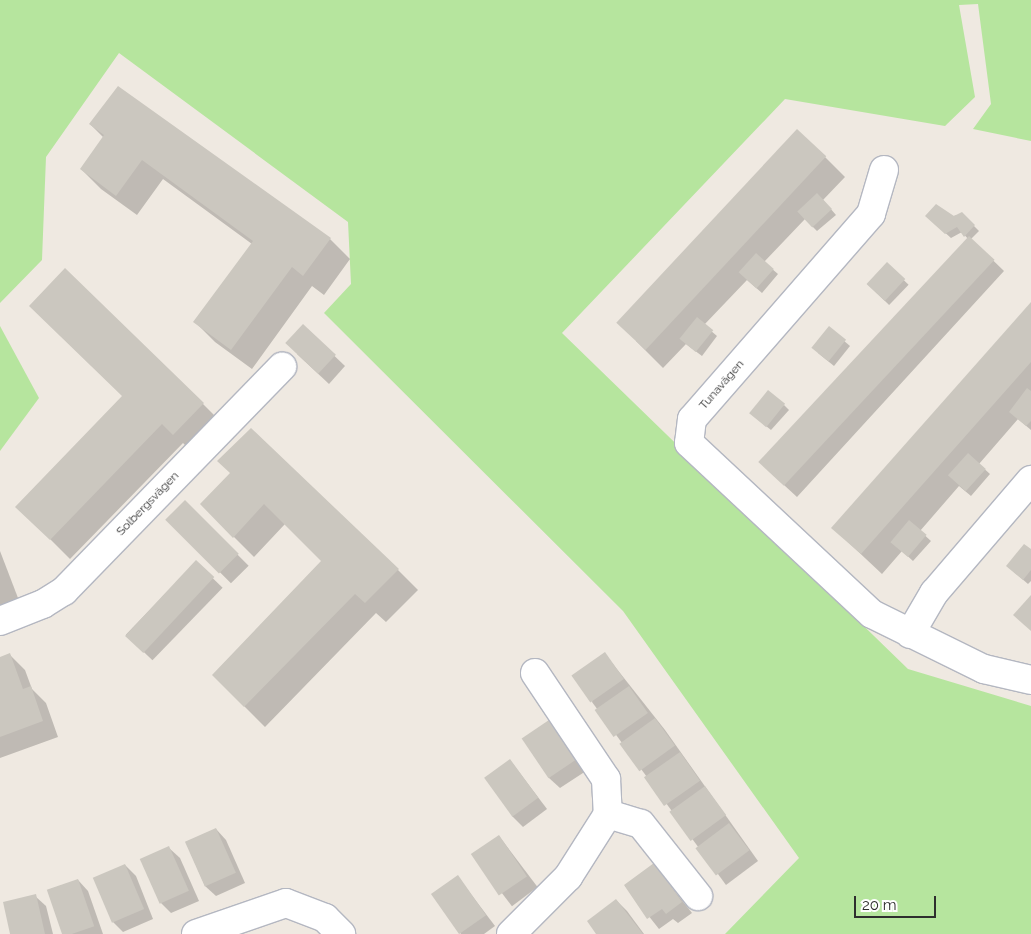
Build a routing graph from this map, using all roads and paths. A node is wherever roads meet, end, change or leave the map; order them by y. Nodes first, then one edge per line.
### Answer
1 (884, 170) dead end
2 (282, 367) dead end
3 (1031, 480) edge
4 (0, 621) edge
5 (910, 634) junction
6 (535, 672) dead end
7 (1031, 680) edge
8 (608, 814) junction
9 (698, 896) dead end
10 (196, 934) edge
11 (341, 934) edge
12 (511, 934) edge

1 - 5 street, Tunavägen
2 - 4 street, Solbergsvägen
3 - 5 street
5 - 7 street, Tunavägen
6 - 8 street
8 - 9 street
8 - 12 street
10 - 11 street

